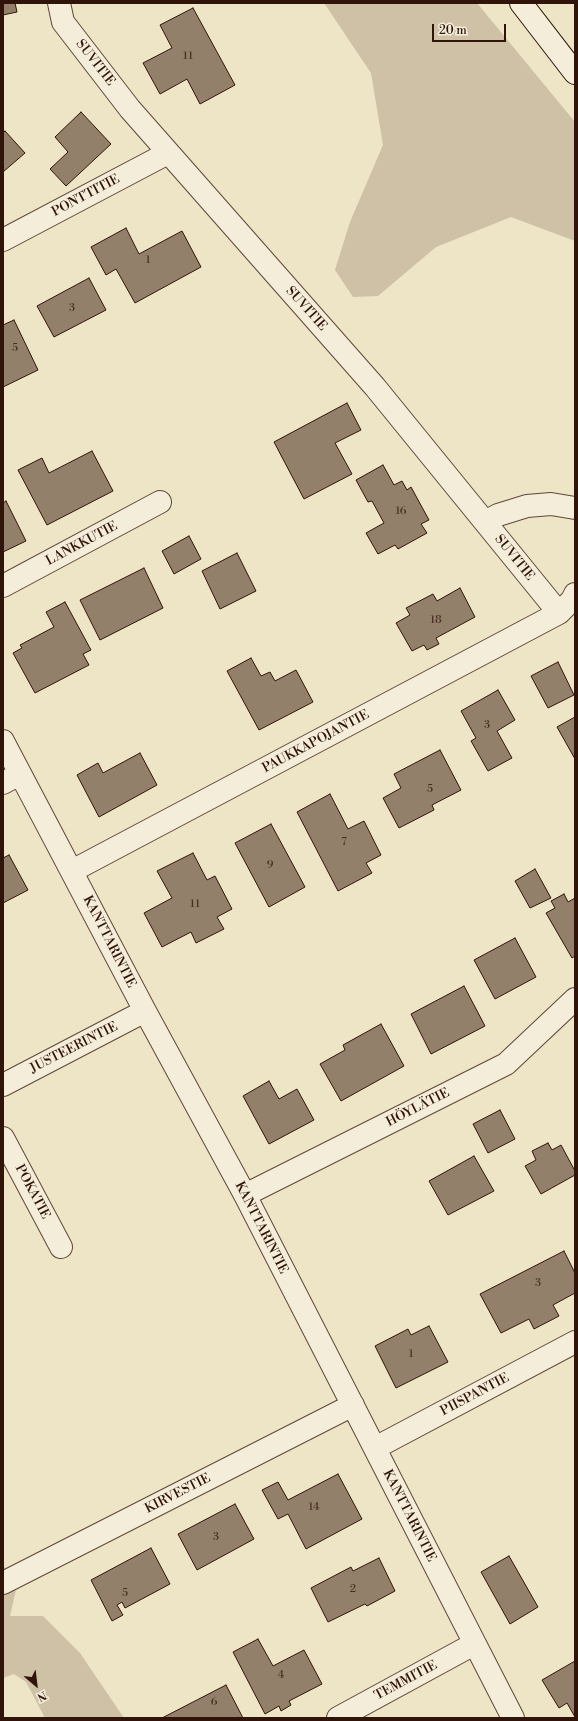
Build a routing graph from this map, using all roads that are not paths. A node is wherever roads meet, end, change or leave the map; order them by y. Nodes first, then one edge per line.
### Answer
1 (59, 3) edge
2 (522, 3) edge
3 (575, 73) edge
4 (168, 153) junction
5 (3, 240) edge
6 (160, 502) dead end
7 (575, 508) edge
8 (485, 522) junction
9 (3, 586) edge
10 (575, 594) edge
11 (559, 613) junction
12 (3, 741) edge
13 (11, 778) edge
14 (72, 871) junction
15 (575, 999) edge
16 (144, 1011) junction
17 (3, 1085) edge
18 (3, 1138) edge
19 (245, 1195) junction
20 (60, 1247) dead end
21 (575, 1342) edge
22 (353, 1405) junction
23 (375, 1448) junction
24 (3, 1583) edge
25 (474, 1644) junction
26 (338, 1718) edge
27 (512, 1718) edge

1 - 4 street, SUVITIE
2 - 3 street
4 - 5 street, PONTTITIE
4 - 8 street, SUVITIE
6 - 9 street, LANKKUTIE
7 - 8 street
8 - 11 street, SUVITIE
10 - 11 street, PAUKKAPOJANTIE
11 - 14 street, PAUKKAPOJANTIE
12 - 13 street, KANTTARINTIE
13 - 14 street, KANTTARINTIE
14 - 16 street, KANTTARINTIE
15 - 19 street, HÖYLÄTIE
16 - 17 street, JUSTEERINTIE
16 - 19 street, KANTTARINTIE
18 - 20 street, POKATIE
19 - 22 street, KANTTARINTIE
21 - 23 street, PIISPANTIE
22 - 23 street, KANTTARINTIE
22 - 24 street, KIRVESTIE
23 - 25 street, KANTTARINTIE
25 - 26 street, TEMMITIE
25 - 27 street, KANTTARINTIE

